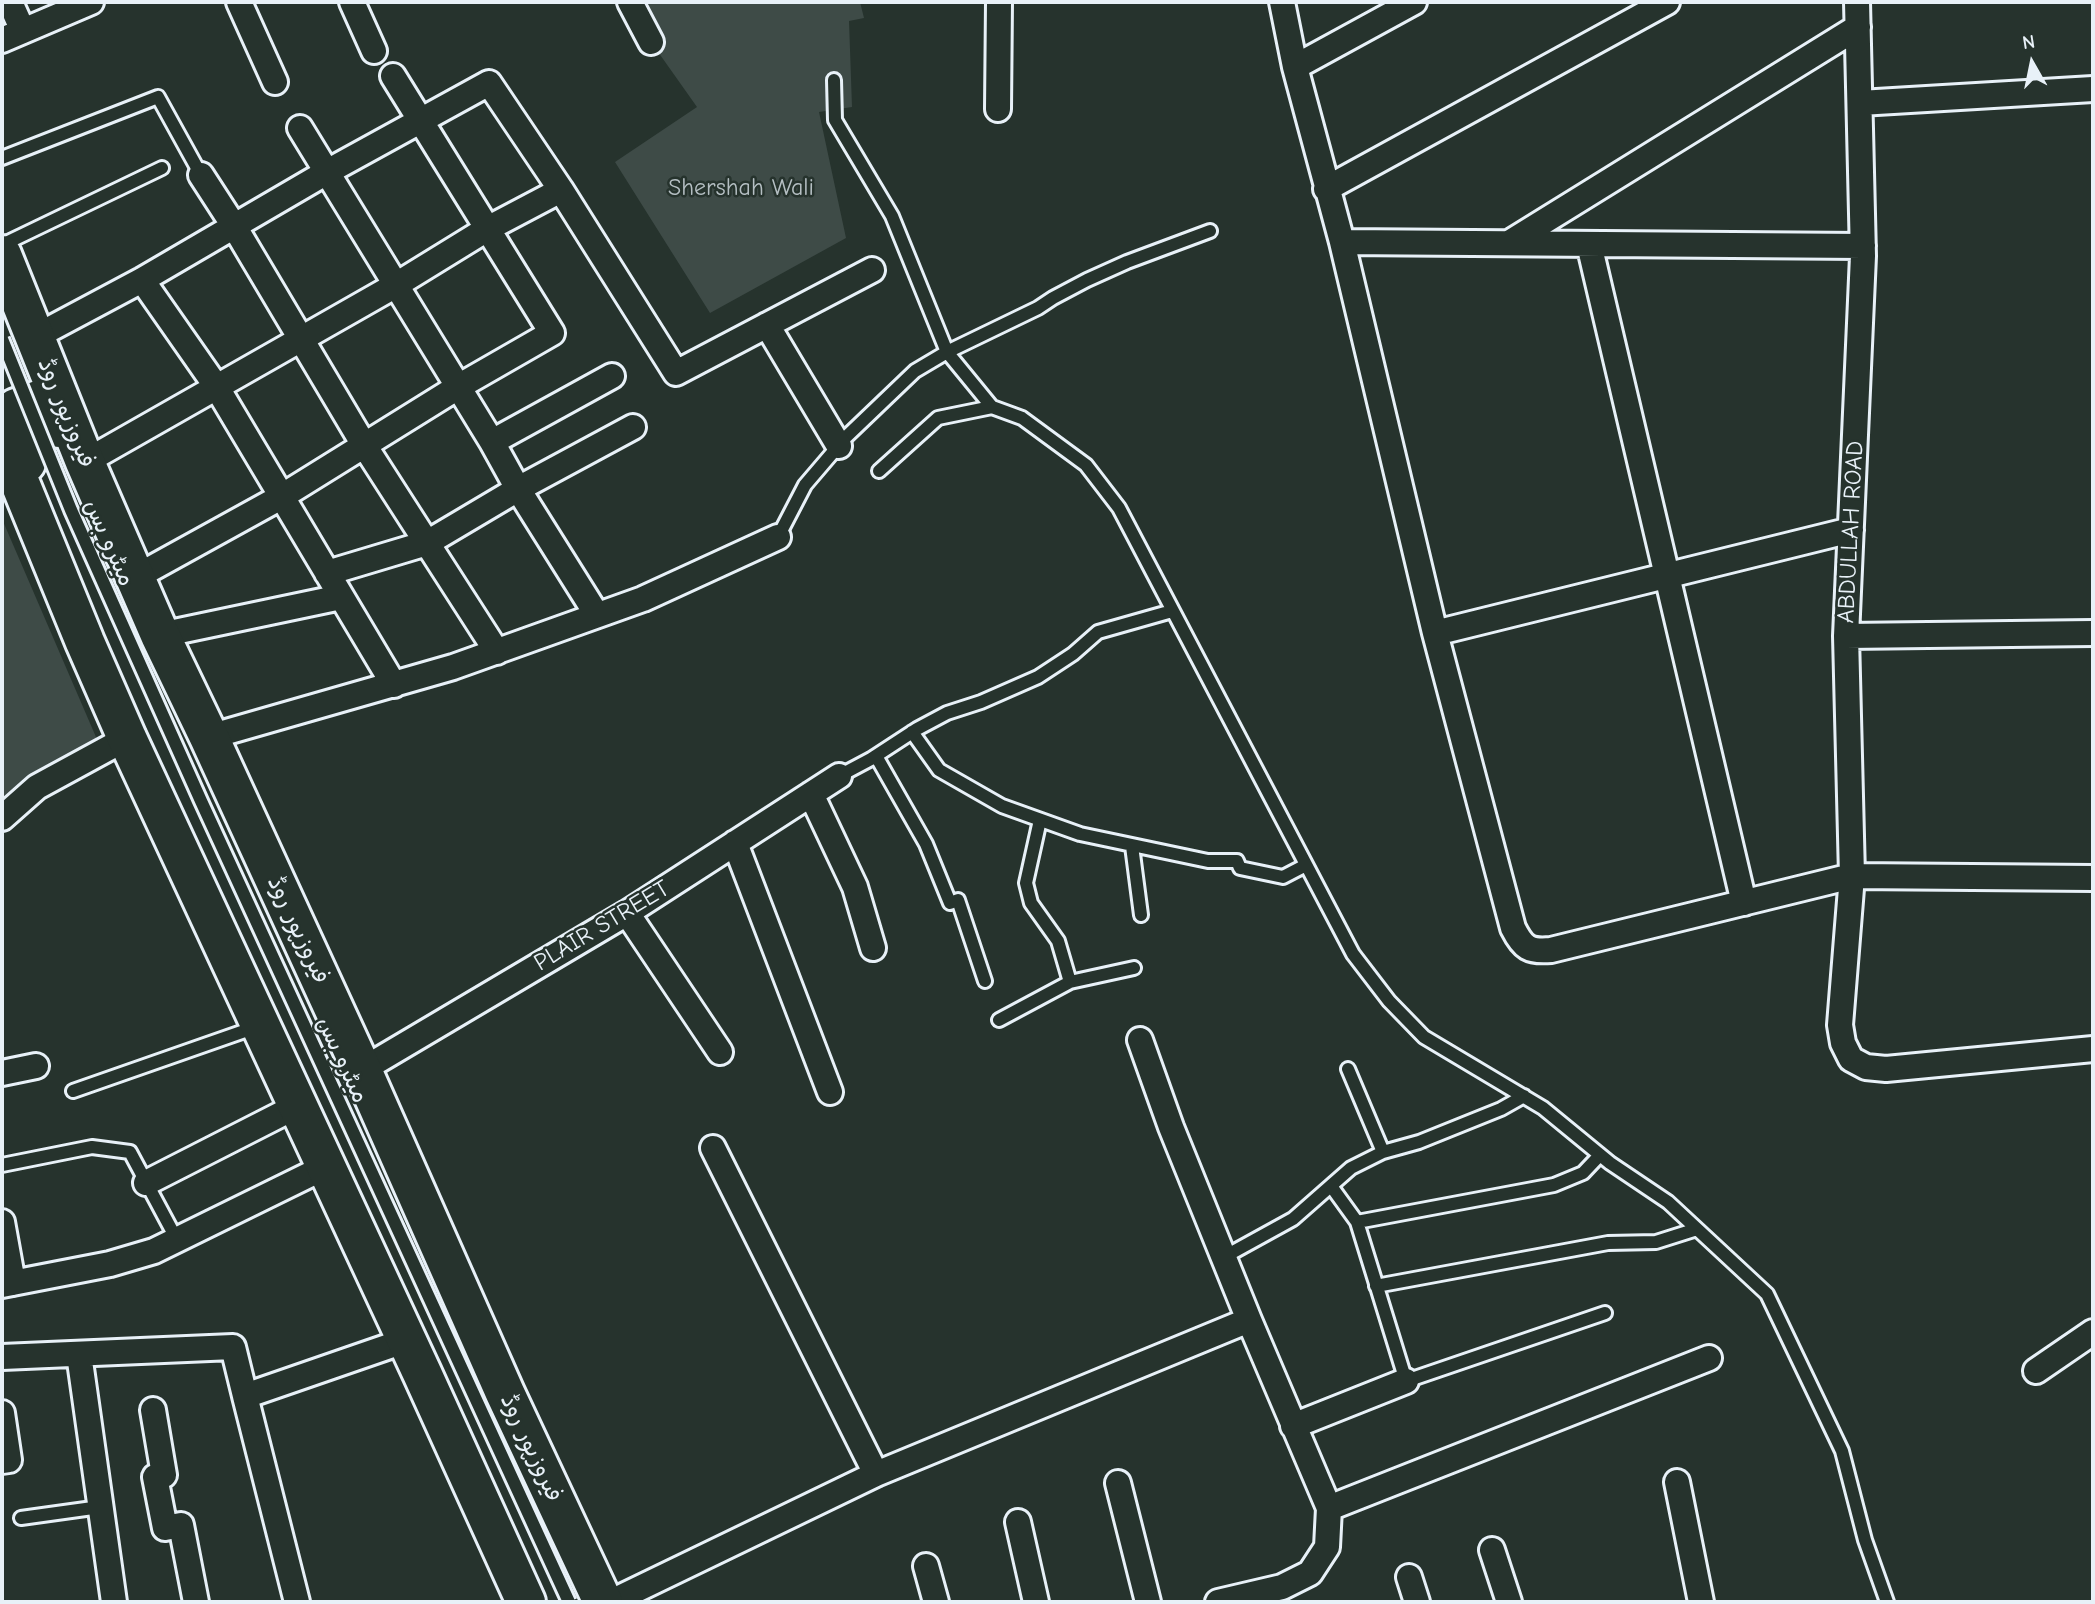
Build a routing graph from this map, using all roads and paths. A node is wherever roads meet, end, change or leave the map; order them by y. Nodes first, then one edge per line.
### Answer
1 (10, 2) edge
2 (91, 2) edge
3 (239, 2) edge
4 (352, 2) edge
5 (630, 2) edge
6 (999, 2) edge
7 (1282, 2) edge
8 (1414, 2) edge
9 (1667, 2) edge
10 (1857, 2) edge
11 (1858, 27) junction
12 (13, 35) edge
13 (651, 42) dead end
14 (374, 51) dead end
15 (1295, 67) junction
16 (393, 76) dead end
17 (834, 80) dead end
18 (275, 82) dead end
19 (2093, 89) edge
20 (1860, 103) junction
21 (998, 108) dead end
22 (420, 121) junction
23 (300, 128) dead end
24 (2, 158) edge
25 (162, 168) dead end
26 (327, 172) junction
27 (201, 175) joint
28 (1326, 189) junction
29 (561, 190) junction
30 (234, 226) junction
31 (487, 229) junction
32 (1210, 231) dead end
33 (1342, 242) junction
34 (1509, 243) junction
35 (2, 244) edge
36 (1589, 244) junction
37 (1863, 246) junction
38 (2, 255) edge
39 (872, 270) dead end
40 (142, 281) junction
41 (396, 285) junction
42 (2, 286) edge
43 (767, 325) junction
44 (18, 338) edge
45 (301, 338) junction
46 (947, 352) junction
47 (612, 376) dead end
48 (2, 385) edge
49 (216, 386) junction
50 (458, 387) junction
51 (992, 407) junction
52 (633, 427) dead end
53 (2, 439) edge
54 (492, 442) junction
55 (364, 445) junction
56 (839, 446) junction
57 (85, 462) junction
58 (879, 471) dead end
59 (518, 489) junction
60 (281, 497) junction
61 (1851, 530) junction
62 (778, 537) joint
63 (427, 544) junction
64 (327, 573) junction
65 (1667, 576) junction
66 (136, 577) junction
67 (341, 597) junction
68 (1172, 611) junction
69 (597, 615) junction
70 (1435, 633) junction
71 (2093, 633) edge
72 (160, 635) junction
73 (1846, 636) junction
74 (85, 642) junction
75 (497, 652) junction
76 (394, 685) junction
77 (912, 732) junction
78 (209, 737) junction
79 (127, 738) junction
80 (876, 756) junction
81 (839, 776) joint
82 (811, 794) junction
83 (2, 818) edge
84 (1040, 820) junction
85 (735, 843) junction
86 (1132, 846) junction
87 (1306, 865) junction
88 (1852, 876) junction
89 (2093, 878) edge
90 (1744, 902) junction
91 (626, 913) junction
92 (1141, 915) dead end
93 (873, 948) dead end
94 (1135, 968) dead end
95 (985, 981) dead end
96 (1070, 982) junction
97 (999, 1020) dead end
98 (260, 1026) junction
99 (1140, 1040) dead end
100 (2093, 1049) edge
101 (720, 1052) dead end
102 (36, 1066) dead end
103 (1348, 1069) dead end
104 (362, 1070) junction
105 (2, 1073) edge
106 (73, 1091) dead end
107 (830, 1092) dead end
108 (1524, 1096) junction
109 (297, 1106) junction
110 (713, 1149) dead end
111 (1383, 1152) junction
112 (1600, 1155) junction
113 (2, 1165) edge
114 (325, 1167) junction
115 (146, 1183) junction
116 (1331, 1185) junction
117 (2, 1222) edge
118 (1357, 1222) junction
119 (1697, 1229) junction
120 (177, 1240) junction
121 (1224, 1257) junction
122 (7, 1284) edge
123 (1376, 1286) junction
124 (1605, 1313) dead end
125 (1249, 1320) junction
126 (2093, 1332) edge
127 (407, 1340) junction
128 (79, 1354) junction
129 (2, 1357) edge
130 (1709, 1357) dead end
131 (2036, 1371) dead end
132 (1405, 1381) junction
133 (245, 1396) junction
134 (153, 1410) dead end
135 (2, 1413) edge
136 (1293, 1426) junction
137 (2, 1461) edge
138 (876, 1474) junction
139 (1677, 1482) dead end
140 (1118, 1483) dead end
141 (100, 1507) junction
142 (1329, 1508) junction
143 (21, 1518) dead end
144 (1018, 1522) dead end
145 (1492, 1550) dead end
146 (926, 1566) dead end
147 (1409, 1577) dead end
148 (1284, 1595) edge
149 (114, 1602) edge
150 (196, 1602) edge
151 (296, 1602) edge
152 (526, 1602) edge
153 (569, 1602) edge
154 (603, 1602) edge
155 (611, 1602) edge
156 (936, 1602) edge
157 (1036, 1602) edge
158 (1148, 1602) edge
159 (1218, 1602) edge
160 (1418, 1602) edge
161 (1509, 1602) edge
162 (1701, 1602) edge
163 (1886, 1602) edge

1 - 12 street
2 - 12 street
3 - 18 street
4 - 14 street
5 - 13 street
6 - 21 street
7 - 15 street
8 - 15 street
9 - 28 street
10 - 11 street, ABDULLAH ROAD
11 - 20 street, ABDULLAH ROAD
11 - 34 street
15 - 28 street
16 - 22 street
17 - 46 lane
19 - 20 street
20 - 37 street, ABDULLAH ROAD
22 - 26 street
22 - 29 street
22 - 31 street
23 - 26 street
24 - 27 lane
25 - 35 lane
26 - 30 street
26 - 41 street
27 - 30 street
28 - 33 street
29 - 31 street
29 - 43 street
30 - 40 street
30 - 45 street
31 - 41 street
31 - 50 street
32 - 46 lane
33 - 34 street
33 - 70 street
34 - 36 street
36 - 37 street
36 - 65 street
37 - 61 street, ABDULLAH ROAD
38 - 44 main road, فیروزپور روڈ
39 - 43 street
40 - 44 street
40 - 49 street
41 - 45 street
41 - 50 street
42 - 48 main road
43 - 56 street
44 - 57 main road, فیروزپور روڈ
44 - 153 lane, میٹرو بس, bridge
45 - 49 street
45 - 55 street
46 - 51 lane
46 - 56 lane
47 - 54 street
49 - 57 street
49 - 60 street
50 - 54 street
50 - 55 street
51 - 58 lane
51 - 68 lane
52 - 59 street
53 - 74 main road
54 - 59 street
55 - 60 street
55 - 63 street
56 - 62 lane
57 - 66 main road, فیروزپور روڈ
59 - 63 street
59 - 69 street
60 - 64 street
60 - 66 street
61 - 65 street
61 - 73 street, ABDULLAH ROAD
62 - 69 street
63 - 64 street
63 - 75 street
64 - 67 street
65 - 70 street
65 - 90 street
66 - 72 main road, فیروزپور روڈ
67 - 72 street
67 - 76 street
68 - 77 lane
68 - 87 lane
69 - 75 street
70 - 90 street
71 - 73 street
72 - 74 main road
72 - 78 main road, فیروزپور روڈ
73 - 88 street, ABDULLAH ROAD
74 - 79 main road
75 - 76 street
76 - 78 street
77 - 80 lane
77 - 84 lane
78 - 104 main road, فیروزپور روڈ
79 - 83 street
79 - 98 main road
80 - 81 lane
80 - 95 lane
81 - 82 street, PLAIR STREET
82 - 85 street, PLAIR STREET
82 - 93 street
84 - 86 lane
84 - 96 lane
85 - 91 street, PLAIR STREET
85 - 107 street
86 - 87 lane
86 - 92 lane
87 - 108 lane
88 - 89 street
88 - 90 street
88 - 100 street, ABDULLAH ROAD
91 - 101 street
91 - 104 street, PLAIR STREET
94 - 96 lane
96 - 97 lane
98 - 106 lane
98 - 109 main road
99 - 121 street
102 - 105 street
103 - 111 lane
104 - 154 main road, فیروزپور روڈ
108 - 111 lane
108 - 112 lane
109 - 114 main road
109 - 115 street
110 - 138 street
111 - 116 lane
112 - 118 lane
112 - 119 lane
113 - 115 lane
114 - 120 street
114 - 127 main road
115 - 120 lane
116 - 118 lane
116 - 121 lane
117 - 122 street
118 - 123 lane
119 - 123 lane
119 - 163 lane
120 - 122 street
121 - 125 street
123 - 132 lane
124 - 132 lane
125 - 136 street
125 - 138 street
126 - 131 street
127 - 133 street
127 - 152 main road
128 - 129 street
128 - 133 street
128 - 141 street
130 - 142 street
132 - 136 street
133 - 151 street
134 - 150 street
135 - 137 street
136 - 142 street
138 - 155 street
139 - 162 street
140 - 158 street
141 - 143 lane
141 - 149 street
142 - 148 street
144 - 157 street
145 - 161 street
146 - 156 street
147 - 160 street
148 - 159 street

